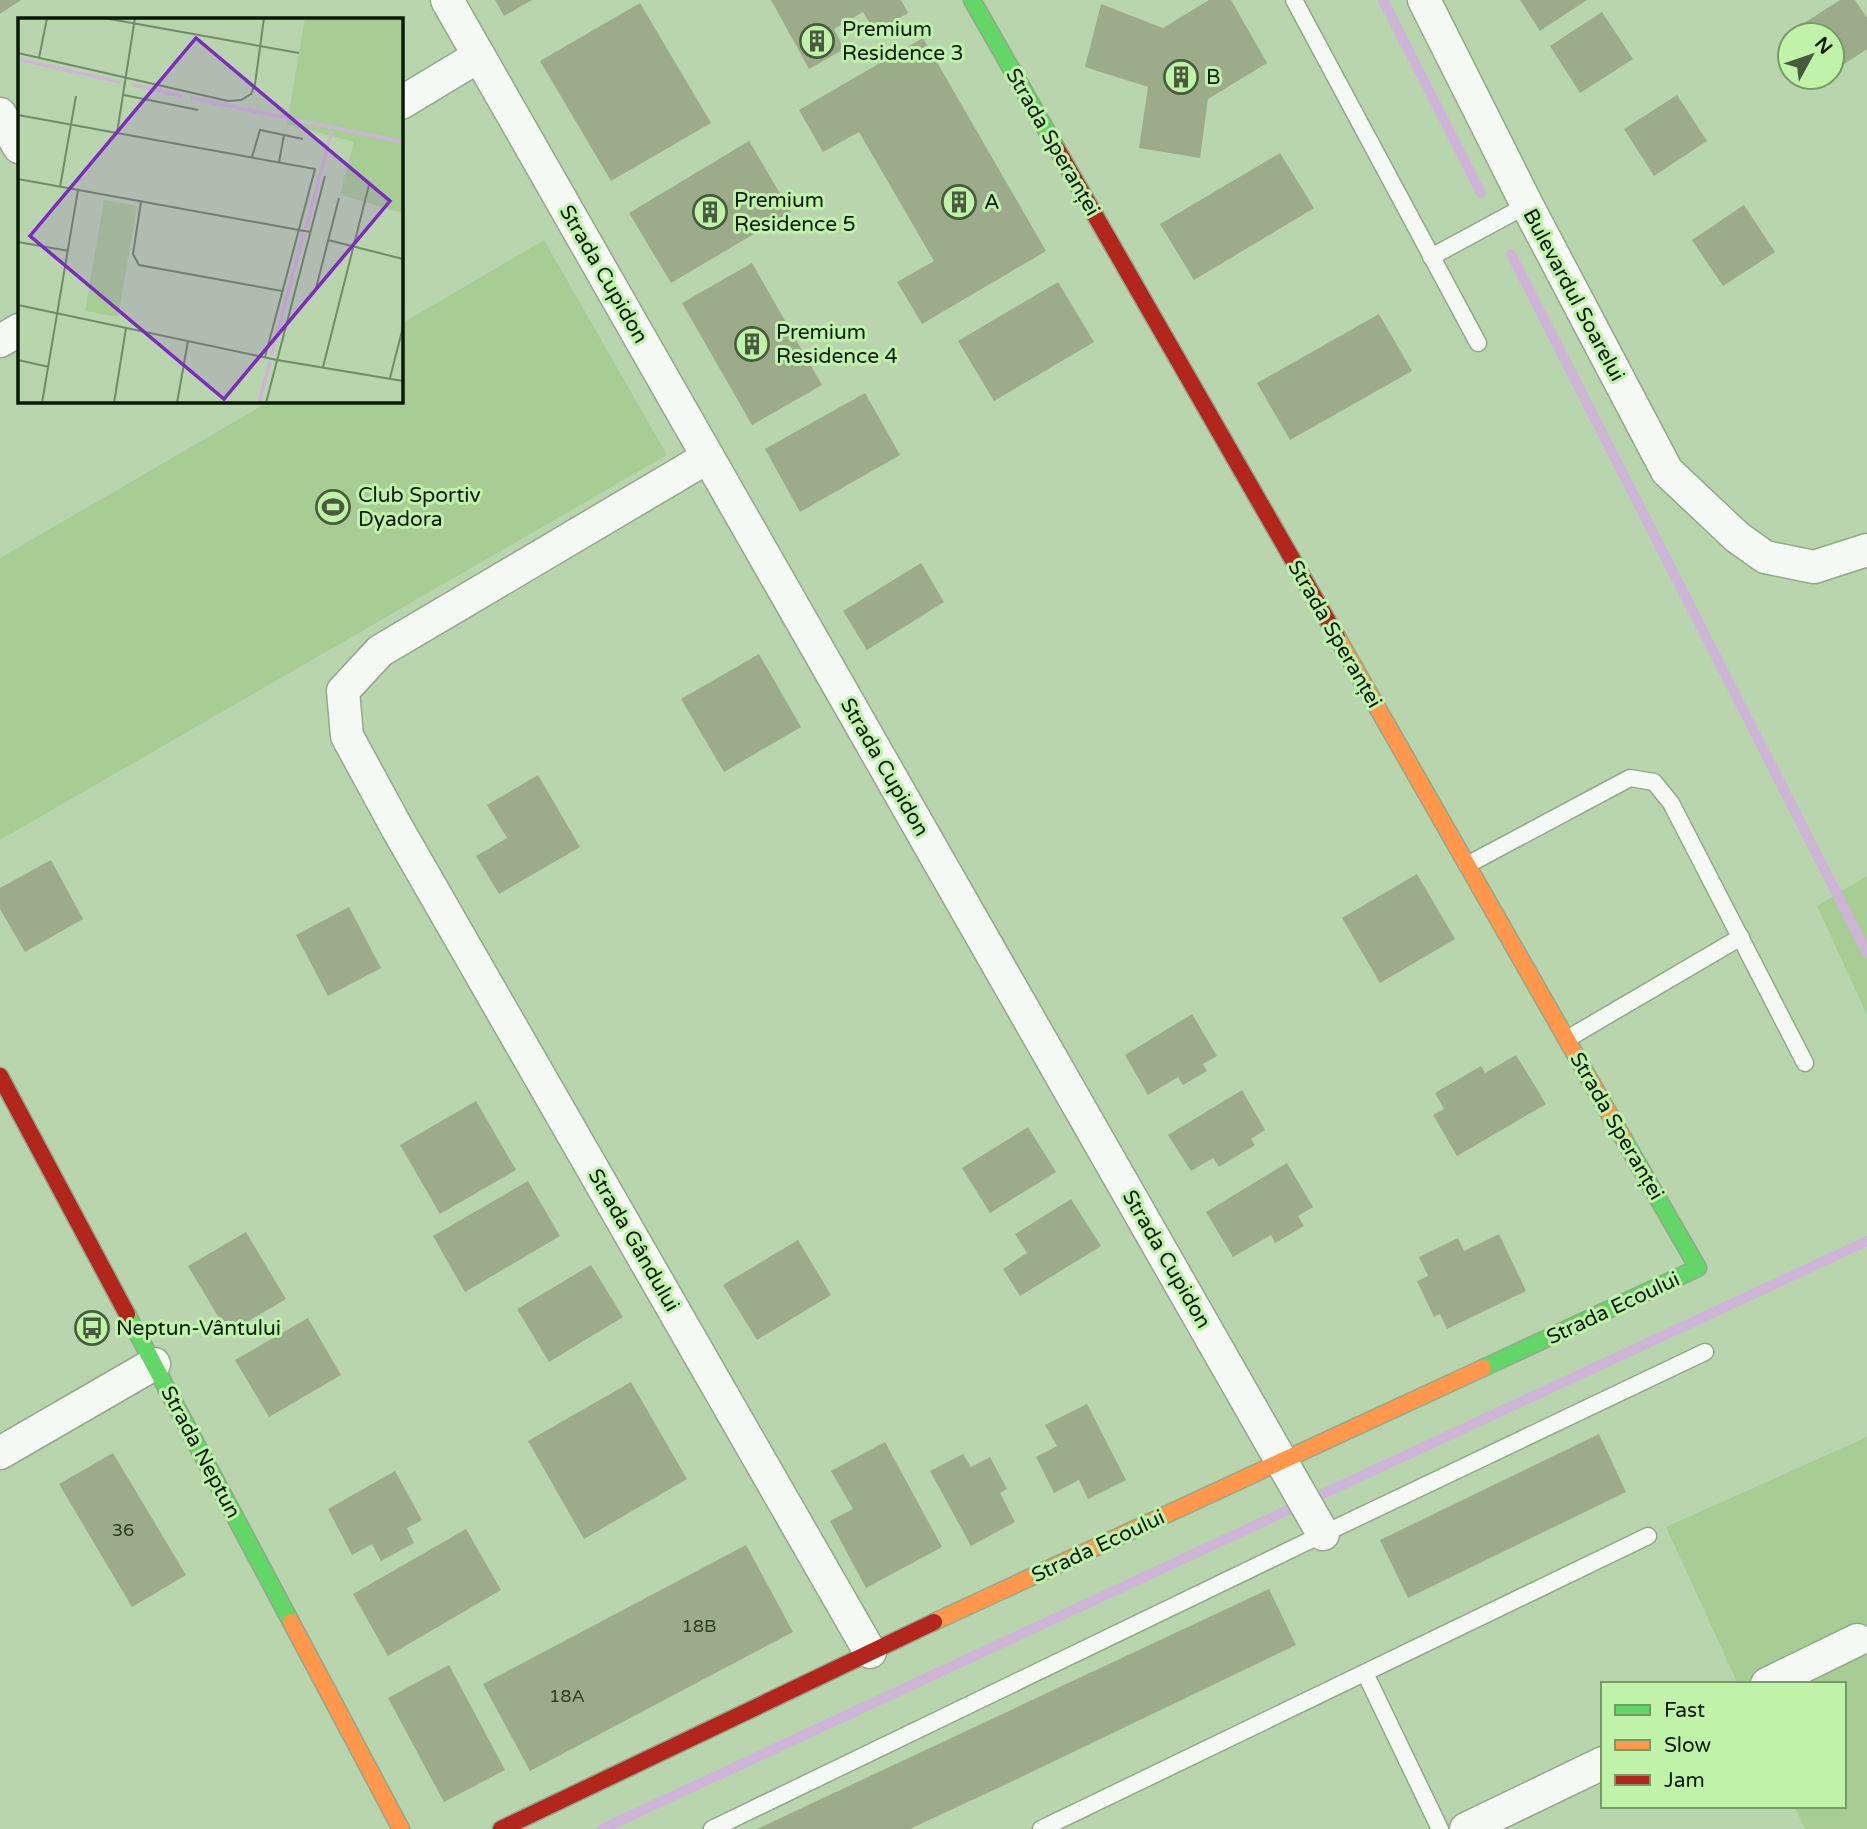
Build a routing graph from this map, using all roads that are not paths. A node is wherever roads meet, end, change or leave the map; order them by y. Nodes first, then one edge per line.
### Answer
1 (447, 0) edge
2 (1294, 0) edge
3 (1424, 0) edge
4 (977, 2) edge
5 (479, 56) junction
6 (402, 102) edge
7 (0, 114) edge
8 (18, 145) edge
9 (1527, 205) junction
10 (1431, 257) junction
11 (18, 331) edge
12 (0, 341) edge
13 (1478, 343) dead end
14 (708, 457) junction
15 (1867, 550) edge
16 (1467, 865) junction
17 (1741, 937) junction
18 (1567, 1040) junction
19 (1805, 1063) dead end
20 (0, 1076) edge
21 (1698, 1268) joint
22 (1705, 1352) dead end
23 (154, 1364) junction
24 (0, 1453) edge
25 (1287, 1468) junction
26 (1318, 1524) junction
27 (1648, 1536) dead end
28 (1857, 1640) dead end
29 (870, 1652) junction
30 (1365, 1673) junction
31 (1771, 1682) edge
32 (1601, 1764) edge
33 (401, 1829) edge
34 (501, 1829) edge
35 (712, 1829) edge
36 (1041, 1829) edge
37 (1440, 1829) edge
38 (1466, 1829) edge

1 - 5 street, Strada Cupidon
2 - 10 lane
3 - 9 street, Bulevardul Soarelui
4 - 16 street, Strada Speranței
5 - 6 street
5 - 14 street, Strada Cupidon
7 - 8 street
9 - 10 lane
9 - 15 street, Bulevardul Soarelui
10 - 13 lane
11 - 12 street
14 - 25 street, Strada Cupidon
14 - 29 street, Strada Gândului
16 - 17 lane
16 - 18 street, Strada Speranței
17 - 18 lane
17 - 19 lane
18 - 21 street, Strada Speranței
20 - 23 street, Strada Neptun
21 - 25 street, Strada Ecoului
22 - 26 lane
23 - 24 street
23 - 33 street, Strada Neptun
25 - 26 street, Strada Cupidon
25 - 29 street, Strada Ecoului
26 - 35 lane
27 - 30 lane
28 - 31 street
29 - 34 street, Strada Ecoului
30 - 36 lane
30 - 37 lane
32 - 38 street

